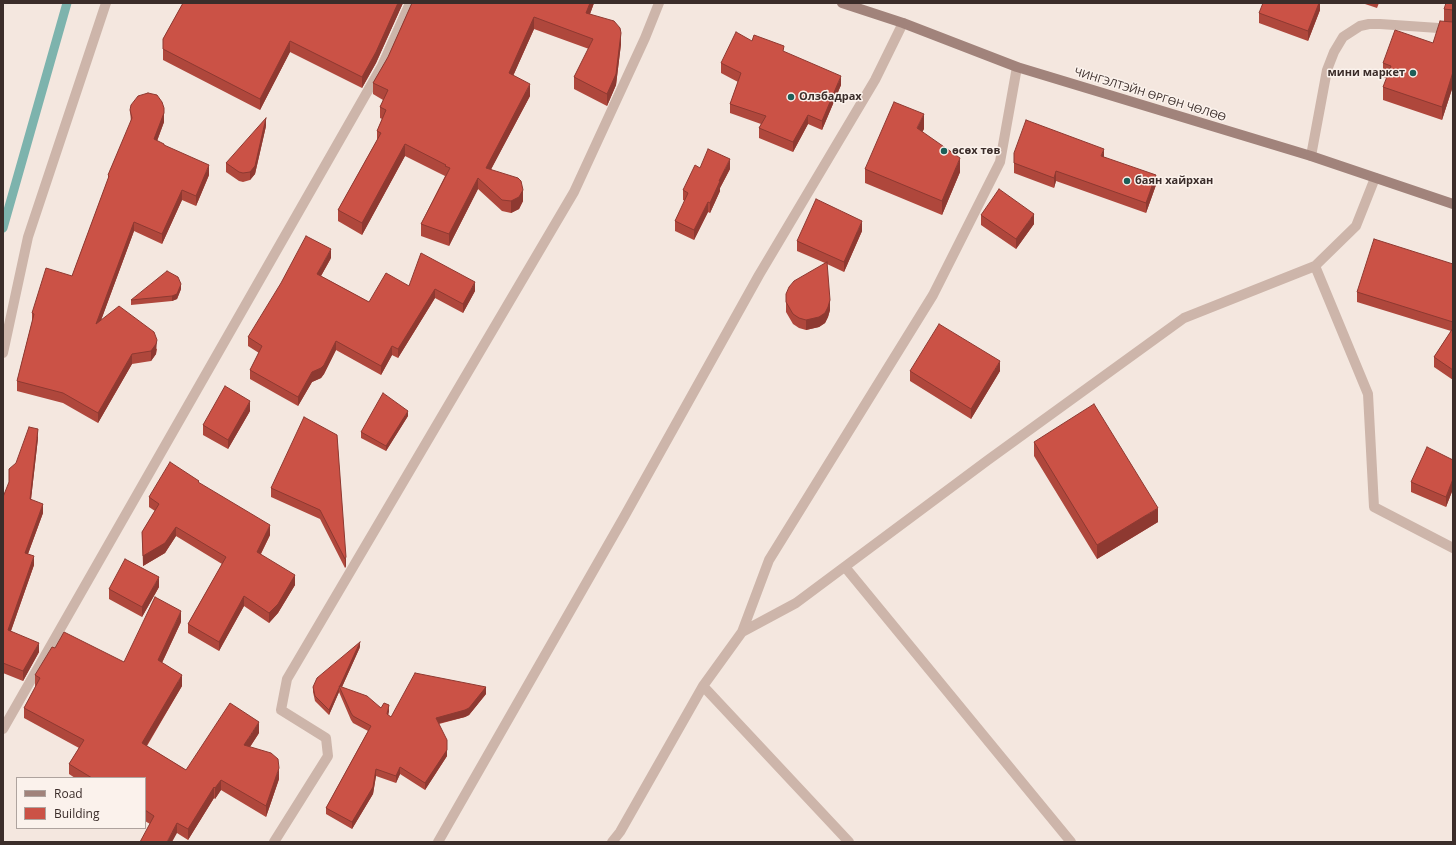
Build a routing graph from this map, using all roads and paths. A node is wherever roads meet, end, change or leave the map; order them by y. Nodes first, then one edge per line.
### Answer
1 (106, 3) edge
2 (410, 3) edge
3 (659, 3) edge
4 (842, 3) edge
5 (903, 23) junction
6 (1453, 29) edge
7 (1017, 67) junction
8 (1311, 156) junction
9 (1375, 178) junction
10 (1453, 204) edge
11 (1315, 266) junction
12 (3, 353) edge
13 (1453, 548) edge
14 (845, 566) junction
15 (742, 632) junction
16 (703, 686) junction
17 (3, 729) edge
18 (274, 842) edge
19 (438, 842) edge
20 (612, 842) edge
21 (849, 842) edge
22 (1071, 842) edge

1 - 12 street
2 - 17 street
3 - 18 street
4 - 5 main road, ЧИНГЭЛТЭЙН ӨРГӨН ЧӨЛӨӨ
5 - 7 main road, ЧИНГЭЛТЭЙН ӨРГӨН ЧӨЛӨӨ
5 - 19 street
6 - 8 street
7 - 8 main road, ЧИНГЭЛТЭЙН ӨРГӨН ЧӨЛӨӨ
7 - 15 street
8 - 9 main road, ЧИНГЭЛТЭЙН ӨРГӨН ЧӨЛӨӨ
9 - 10 main road, ЧИНГЭЛТЭЙН ӨРГӨН ЧӨЛӨӨ
9 - 11 street
11 - 13 street
11 - 14 street
14 - 15 street
14 - 22 street
15 - 16 street
16 - 20 street
16 - 21 street

